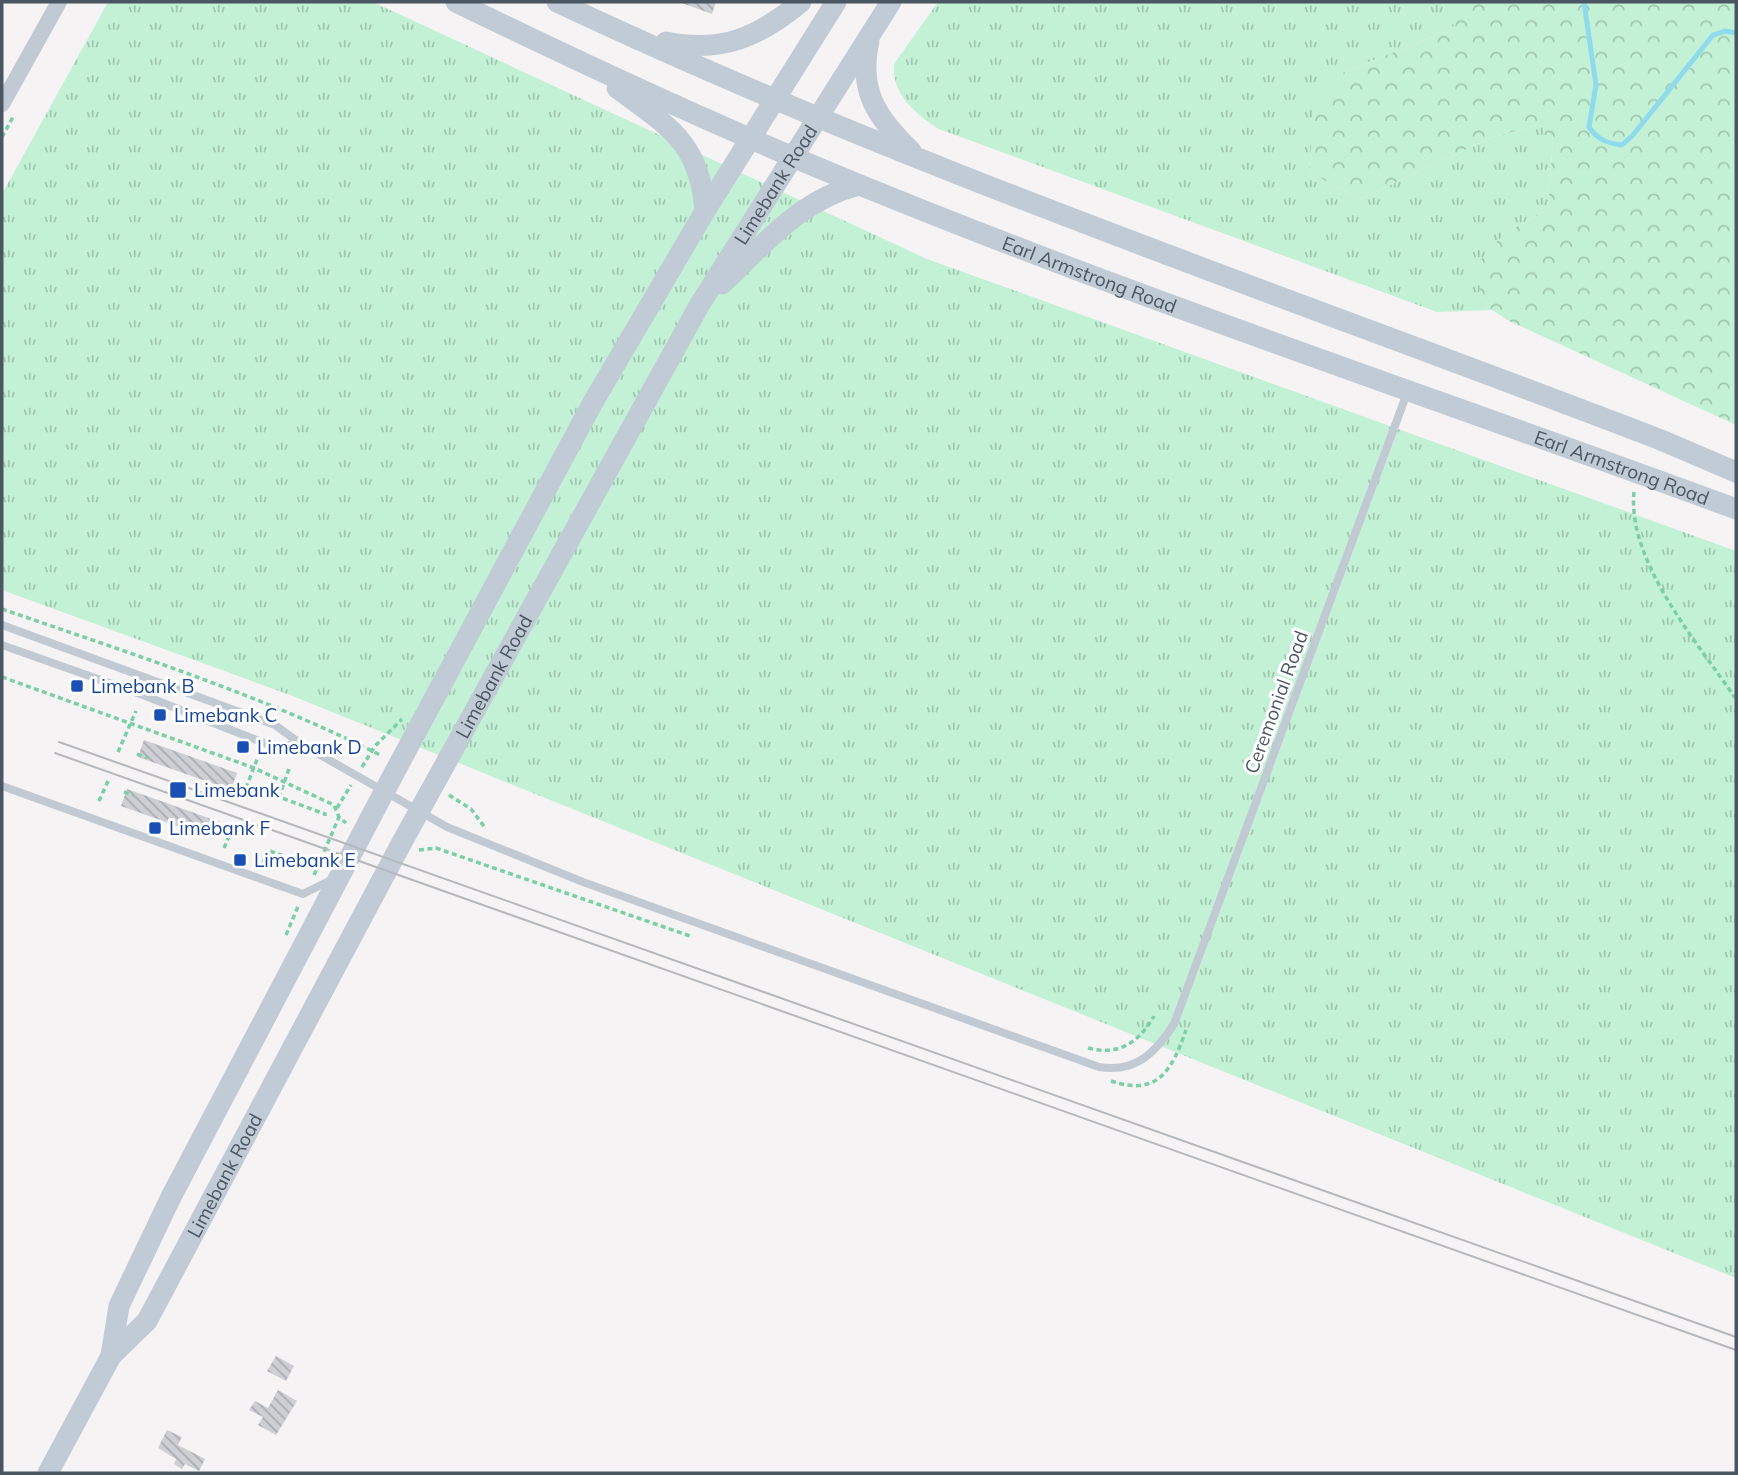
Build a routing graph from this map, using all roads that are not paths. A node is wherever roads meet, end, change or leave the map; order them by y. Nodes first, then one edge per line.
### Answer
1 (59, 2) edge
2 (456, 2) edge
3 (557, 2) edge
4 (801, 2) edge
5 (836, 2) edge
6 (891, 2) edge
7 (872, 30) junction
8 (623, 33) junction
9 (589, 67) junction
10 (775, 98) junction
11 (2, 104) edge
12 (817, 116) junction
13 (751, 137) junction
14 (792, 155) junction
15 (918, 157) junction
16 (859, 185) junction
17 (705, 211) junction
18 (700, 304) junction
19 (1408, 390) junction
20 (1736, 472) edge
21 (1736, 509) edge
22 (2, 625) edge
23 (2, 645) edge
24 (301, 744) junction
25 (2, 786) edge
26 (384, 792) junction
27 (418, 813) junction
28 (346, 865) junction
29 (111, 1356) junction
30 (48, 1473) edge

1 - 11 street
2 - 9 main road, Earl Armstrong Road
3 - 8 main road, Earl Armstrong Road
4 - 8 main road
5 - 10 main road, Limebank Road
6 - 7 main road, Limebank Road
7 - 12 main road, Limebank Road
7 - 15 main road
8 - 10 main road, Earl Armstrong Road
9 - 13 main road, Earl Armstrong Road
9 - 17 main road
10 - 12 main road, Earl Armstrong Road
10 - 13 main road, Limebank Road
12 - 14 main road, Limebank Road
12 - 15 main road, Earl Armstrong Road
13 - 14 main road, Earl Armstrong Road
13 - 17 main road, Limebank Road
14 - 16 main road, Earl Armstrong Road
14 - 18 main road, Limebank Road
15 - 20 main road, Earl Armstrong Road
16 - 18 main road
16 - 19 main road, Earl Armstrong Road
17 - 26 main road, Limebank Road
18 - 27 main road, Limebank Road
19 - 21 main road, Earl Armstrong Road
19 - 27 lane, Ceremonial Road
22 - 24 lane, Ceremonial Road
23 - 24 lane
24 - 26 lane, Ceremonial Road
25 - 28 lane
26 - 27 lane, Ceremonial Road
26 - 28 main road, Limebank Road
27 - 29 main road, Limebank Road
28 - 29 main road, Limebank Road
29 - 30 main road, Limebank Road

